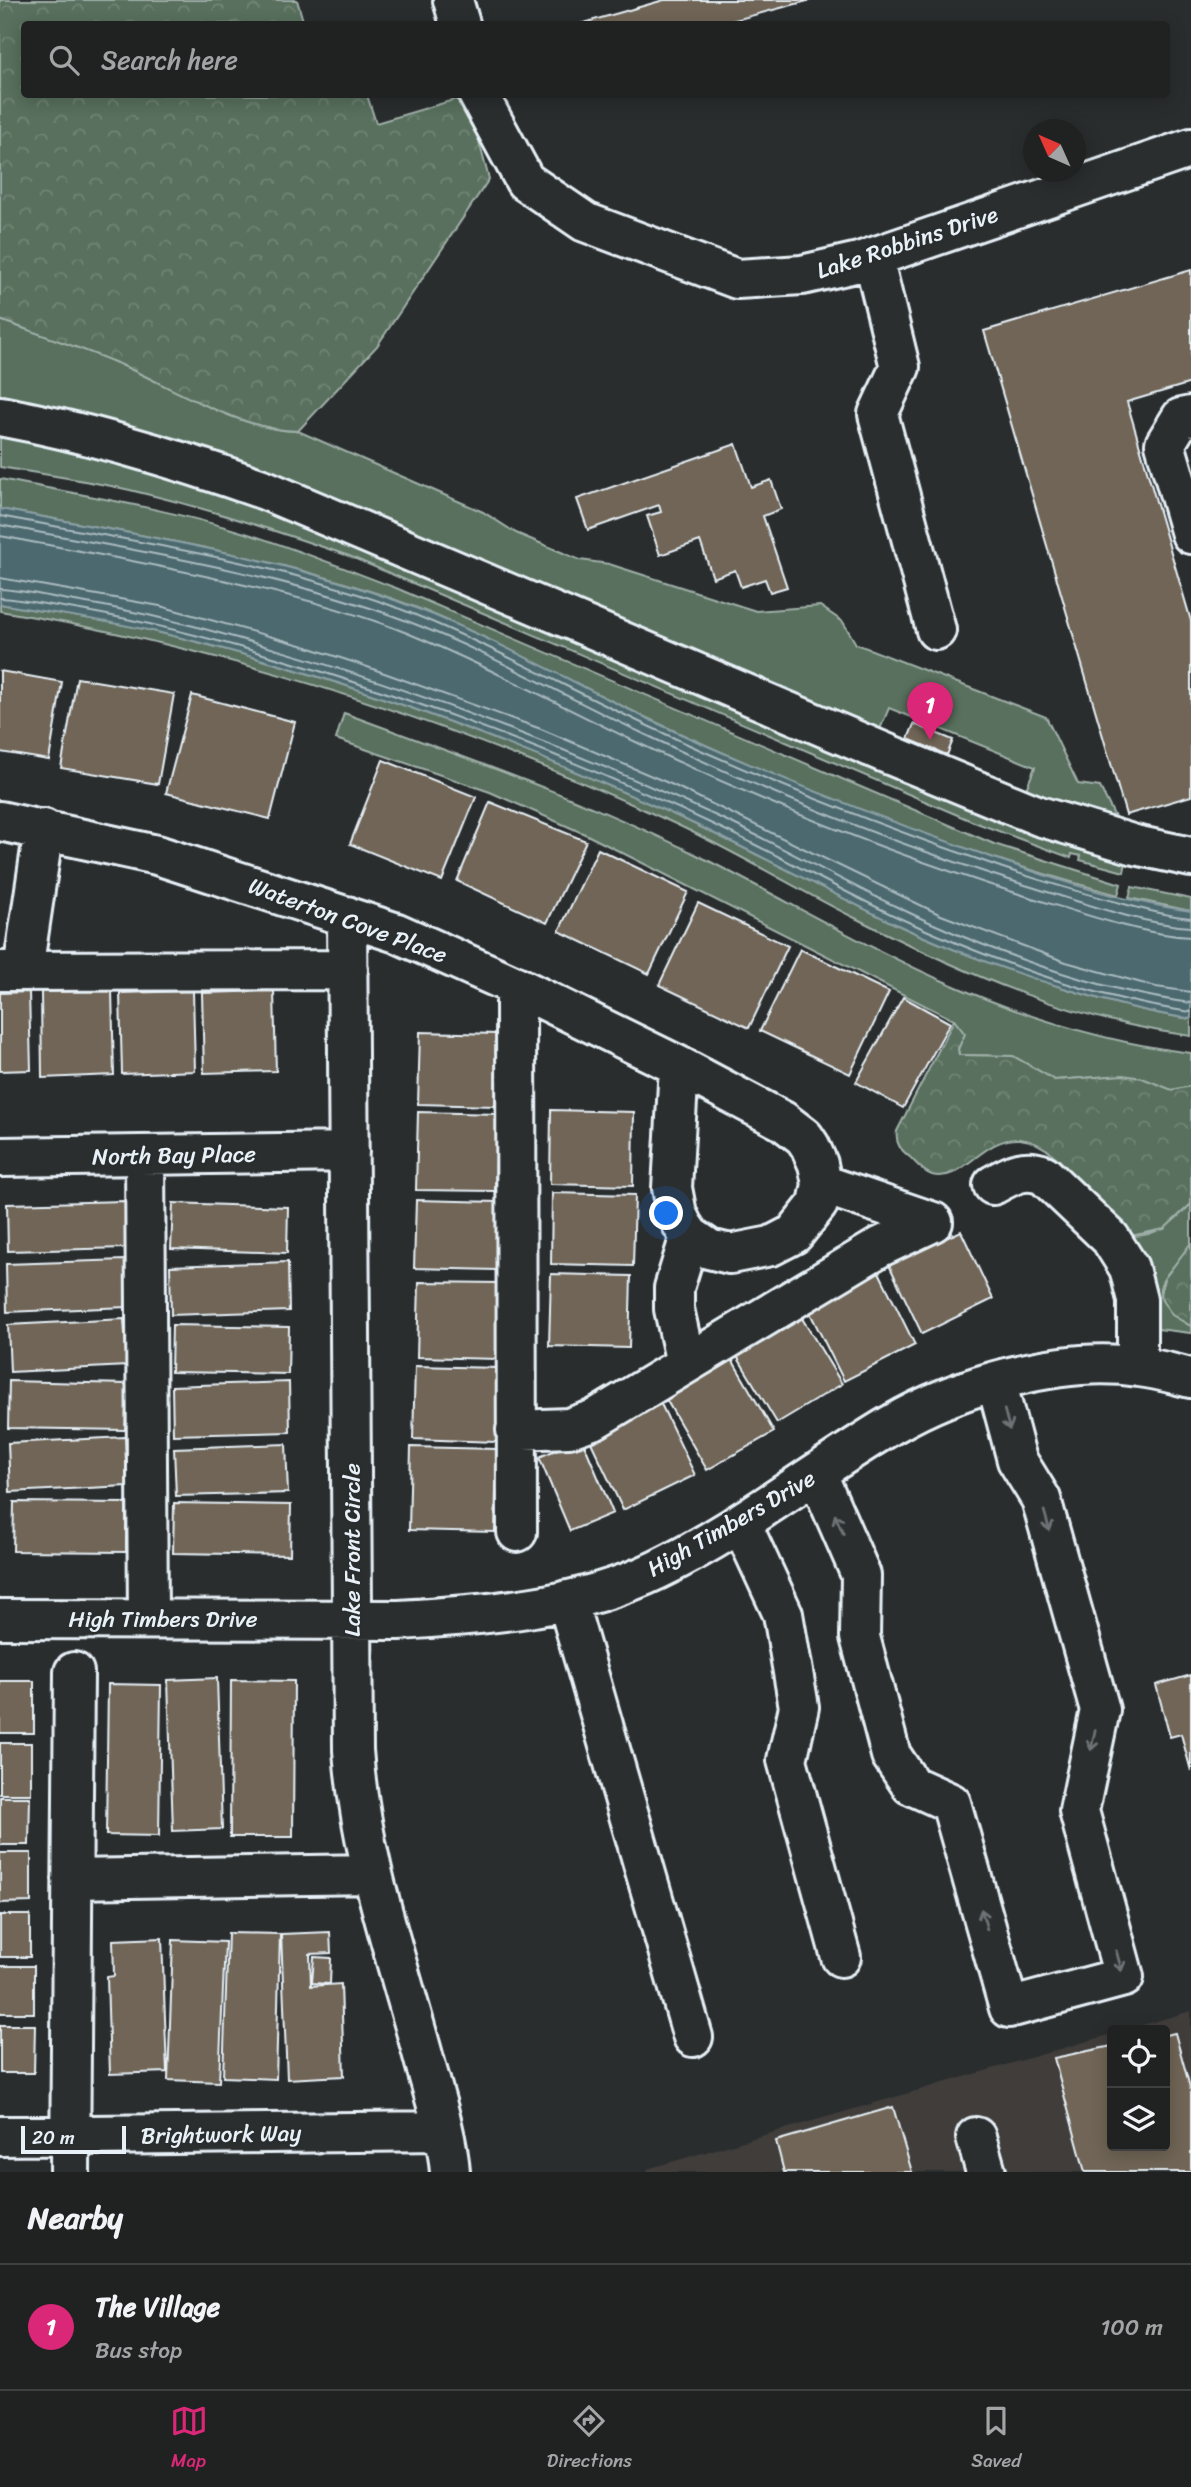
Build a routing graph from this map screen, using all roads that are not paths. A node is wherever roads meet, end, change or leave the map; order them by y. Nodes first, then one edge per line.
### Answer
1 (453, 0) edge
2 (459, 21) edge
3 (480, 98) edge
4 (1191, 148) edge
5 (873, 257) junction
6 (0, 416) edge
7 (1191, 416) edge
8 (1191, 534) edge
9 (936, 630) dead end
10 (0, 821) edge
11 (44, 829) junction
12 (1191, 857) edge
13 (347, 916) junction
14 (12, 970) edge
15 (348, 970) junction
16 (516, 986) junction
17 (678, 1066) junction
18 (349, 1152) junction
19 (145, 1155) junction
20 (0, 1157) edge
21 (822, 1184) junction
22 (993, 1185) dead end
23 (690, 1236) junction
24 (686, 1364) junction
25 (1137, 1366) junction
26 (1191, 1378) edge
27 (996, 1381) junction
28 (516, 1430) junction
29 (817, 1474) junction
30 (741, 1523) junction
31 (517, 1532) dead end
32 (567, 1600) junction
33 (148, 1618) junction
34 (0, 1619) edge
35 (352, 1620) junction
36 (74, 1672) dead end
37 (373, 1874) junction
38 (72, 1879) junction
39 (841, 1957) dead end
40 (693, 2037) dead end
41 (442, 2131) junction
42 (0, 2136) edge
43 (69, 2154) edge
44 (450, 2172) edge

1 - 2 street
3 - 5 street, Lake Robbins Drive
4 - 5 street, Lake Robbins Drive
5 - 9 street
6 - 12 street
7 - 8 street
10 - 11 street, Waterton Cove Place
11 - 13 street, Waterton Cove Place
11 - 14 street
13 - 15 street, Lake Front Circle
13 - 16 street, Waterton Cove Place
14 - 15 street
15 - 18 street, Lake Front Circle
16 - 17 street, Waterton Cove Place
16 - 28 street
17 - 21 street, Waterton Cove Place
17 - 23 street
18 - 19 street, North Bay Place
18 - 35 street, Lake Front Circle
19 - 20 street, North Bay Place
19 - 33 street
21 - 23 street
21 - 24 street
22 - 25 street
23 - 24 street
24 - 28 street
25 - 26 street, High Timbers Drive
25 - 27 street, High Timbers Drive
27 - 29 street, High Timbers Drive
27 -> 29 street
28 - 31 street
29 - 30 street, High Timbers Drive
30 - 32 street, High Timbers Drive
30 - 39 street
32 - 35 street, High Timbers Drive
32 - 40 street
33 - 34 street, High Timbers Drive
33 - 35 street, High Timbers Drive
35 - 37 street, Lake Front Circle
36 - 38 street
37 - 38 street
37 - 41 street, Lake Front Circle
38 - 43 street
41 - 43 street, Brightwork Way
41 - 44 street, Lake Front Circle
42 - 43 street, Brightwork Way

